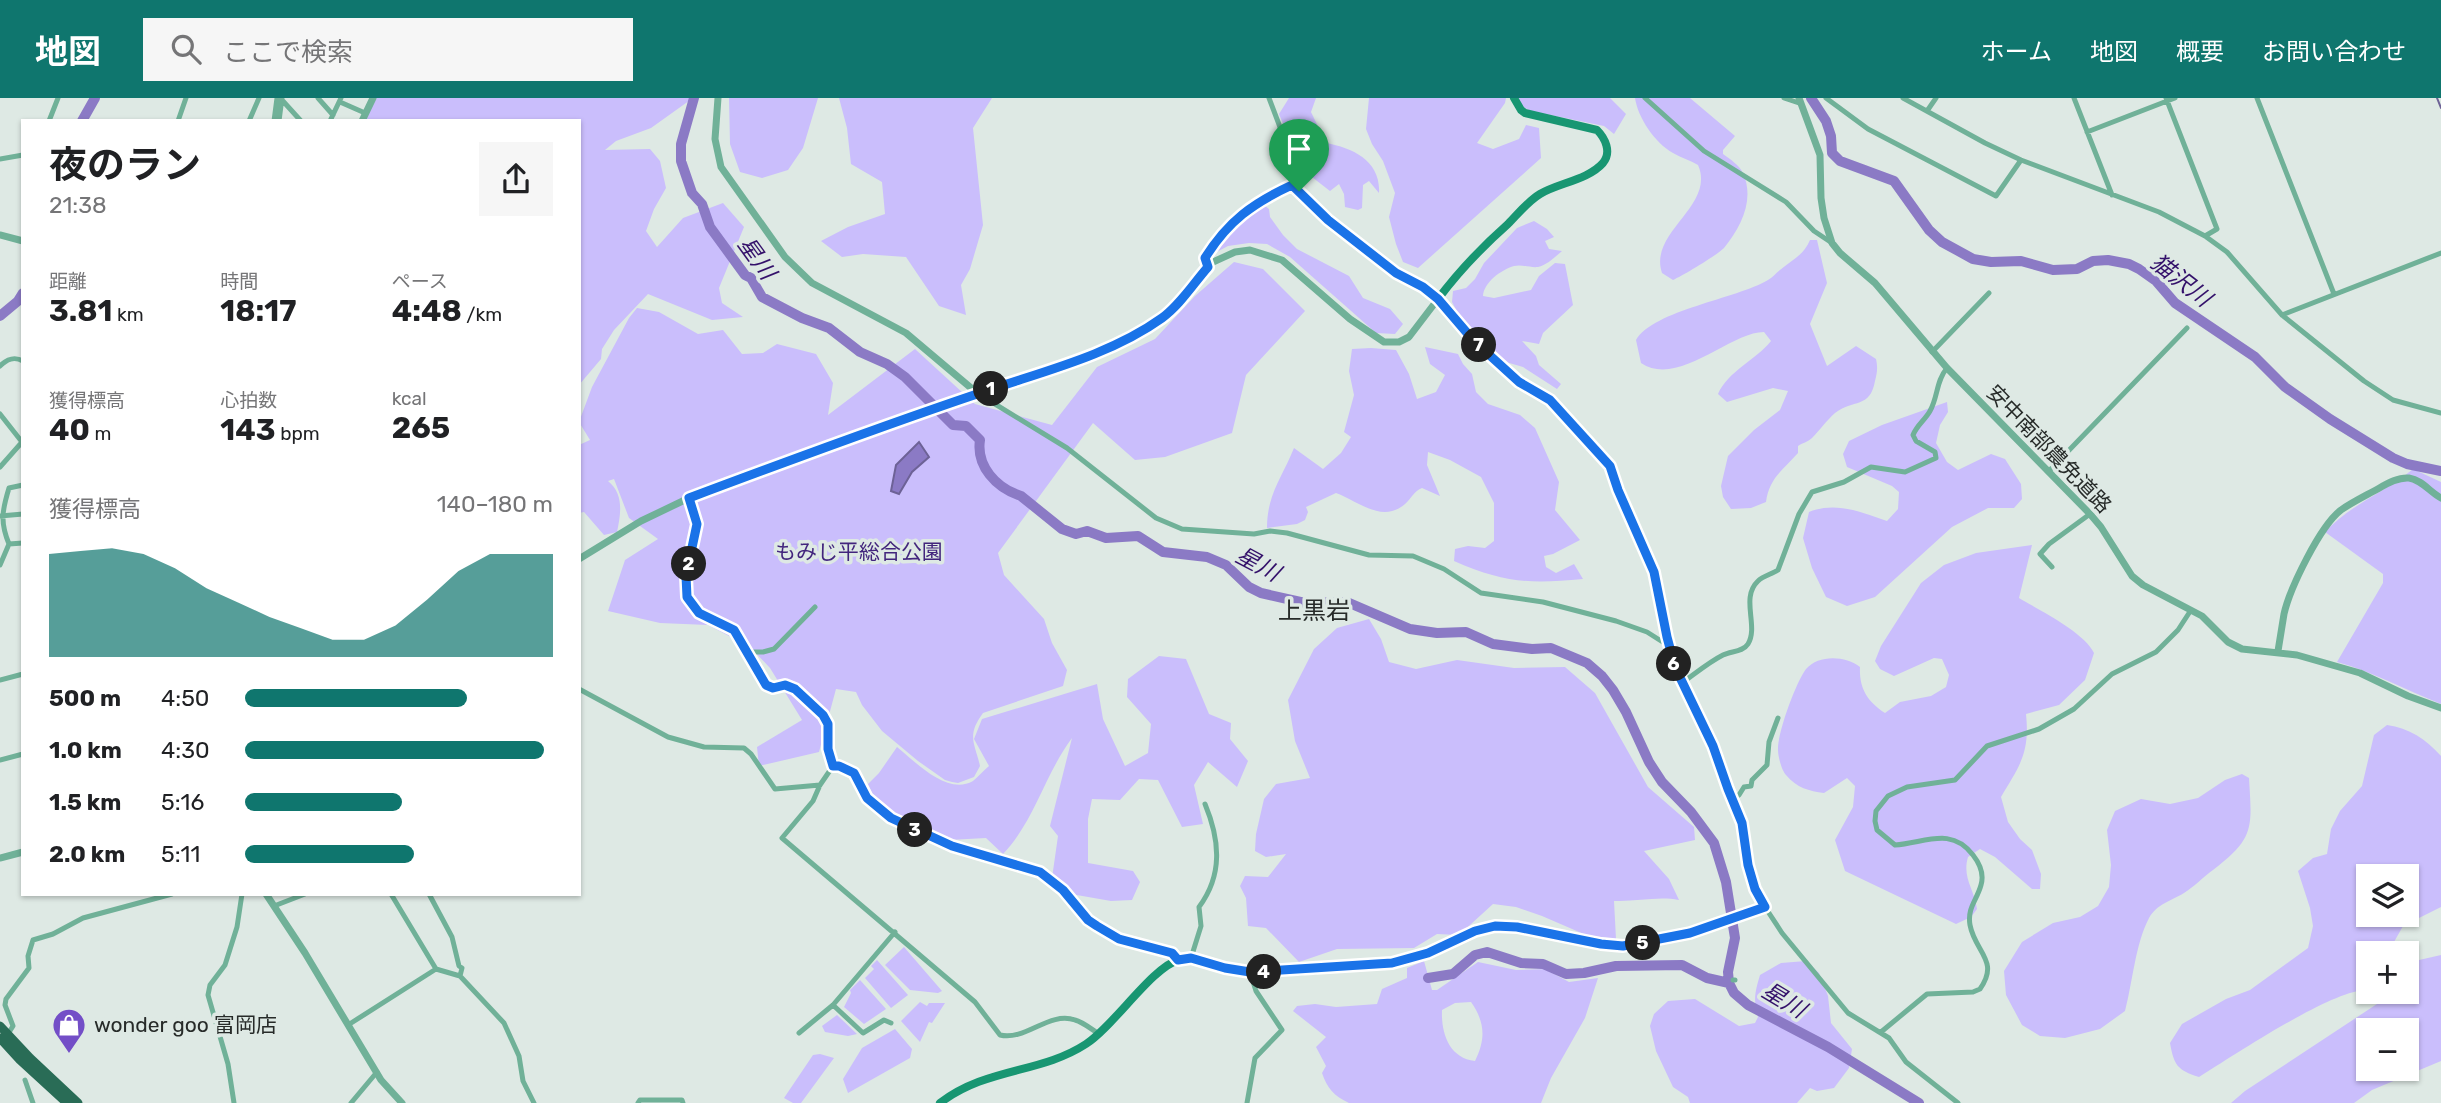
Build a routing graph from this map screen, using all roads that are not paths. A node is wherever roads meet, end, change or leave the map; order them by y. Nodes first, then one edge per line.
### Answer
1 (58, 98) edge
2 (186, 98) edge
3 (259, 98) edge
4 (318, 98) edge
5 (373, 98) edge
6 (718, 98) edge
7 (1269, 98) edge
8 (1514, 98) edge
9 (1645, 98) edge
10 (1784, 98) edge
11 (1826, 98) edge
12 (1903, 98) edge
13 (1936, 98) edge
14 (2074, 98) edge
15 (2175, 98) edge
16 (2256, 98) edge
17 (280, 99) edge
18 (2167, 99) edge
19 (340, 100) edge
20 (1799, 100) edge
21 (1927, 111) junction
22 (363, 117) edge
23 (331, 118) edge
24 (51, 119) edge
25 (178, 119) edge
26 (250, 119) edge
27 (277, 119) edge
28 (299, 119) edge
29 (2087, 132) junction
30 (21, 155) edge
31 (0, 159) edge
32 (2021, 160) junction
33 (1292, 185) junction
34 (2112, 195) junction
35 (0, 235) edge
36 (2204, 236) junction
37 (21, 241) edge
38 (1832, 243) junction
39 (2441, 253) edge
40 (1208, 267) junction
41 (1989, 293) dead end
42 (2334, 294) junction
43 (1438, 299) junction
44 (2282, 315) junction
45 (2187, 328) dead end
46 (1932, 352) junction
47 (21, 360) edge
48 (0, 366) edge
49 (1947, 368) junction
50 (977, 393) junction
51 (2441, 413) edge
52 (0, 414) edge
53 (21, 440) edge
54 (21, 442) edge
55 (1, 465) edge
56 (2047, 472) junction
57 (21, 485) edge
58 (689, 498) junction
59 (2441, 498) edge
60 (21, 514) edge
61 (2090, 514) junction
62 (0, 516) edge
63 (21, 543) edge
64 (9, 544) junction
65 (581, 558) edge
66 (0, 565) edge
67 (2052, 567) dead end
68 (815, 607) dead end
69 (2191, 610) junction
70 (1669, 646) junction
71 (746, 652) junction
72 (2278, 652) junction
73 (21, 675) edge
74 (0, 680) edge
75 (1682, 683) junction
76 (581, 690) edge
77 (2441, 708) edge
78 (1778, 718) dead end
79 (21, 755) edge
80 (0, 760) edge
81 (833, 766) junction
82 (820, 785) junction
83 (1731, 799) junction
84 (1205, 804) dead end
85 (21, 853) edge
86 (0, 858) edge
87 (165, 896) edge
88 (242, 896) edge
89 (267, 896) edge
90 (300, 896) edge
91 (392, 896) edge
92 (430, 896) edge
93 (274, 906) junction
94 (1765, 907) junction
95 (895, 932) junction
96 (1191, 958) junction
97 (1178, 960) junction
98 (436, 969) junction
99 (1250, 972) junction
100 (460, 976) junction
101 (833, 1005) junction
102 (891, 1023) dead end
103 (348, 1025) junction
104 (0, 1026) edge
105 (1881, 1031) junction
106 (799, 1033) dead end
107 (1099, 1034) junction
108 (2, 1038) edge
109 (377, 1072) junction
110 (26, 1080) dead end
111 (33, 1103) edge
112 (67, 1103) edge
113 (78, 1103) edge
114 (234, 1103) edge
115 (351, 1103) edge
116 (402, 1103) edge
117 (534, 1103) edge
118 (638, 1103) edge
119 (682, 1103) edge
120 (940, 1103) edge
121 (1247, 1103) edge
122 (1958, 1103) edge

1 - 24 street
2 - 25 street
3 - 26 street
4 - 23 street
5 - 22 street
6 - 50 street
7 - 33 street
8 - 43 main road
9 - 38 street
10 - 20 street
11 - 32 street
12 - 21 street
13 - 21 street
14 - 29 street
15 - 18 street
16 - 42 street
17 - 27 street
17 - 28 street
18 - 29 street
18 - 36 street
19 - 22 street
19 - 23 street
20 - 38 street, 安中南部農免道路
21 - 32 street
29 - 34 street
30 - 31 street
32 - 34 street
33 - 40 street
33 - 43 street
34 - 36 street
35 - 37 street
36 - 44 street
38 - 46 street, 安中南部農免道路
39 - 42 street
40 - 43 street
40 - 50 street
41 - 46 street
42 - 44 street
43 - 70 main road
44 - 51 street
45 - 56 street
46 - 49 street, 安中南部農免道路
47 - 48 street
49 - 56 street, 安中南部農免道路
49 - 75 street
50 - 58 street
50 - 70 street
52 - 53 street
54 - 55 street
56 - 61 street, 安中南部農免道路
57 - 62 street
58 - 65 street
58 - 71 street
59 - 72 street
60 - 62 street
61 - 67 street
61 - 69 street, 安中南部農免道路
62 - 64 street
63 - 64 street
64 - 66 street
68 - 71 street
69 - 72 street, 安中南部農免道路
69 - 105 street
70 - 75 main road
71 - 81 street
72 - 77 street, 安中南部農免道路
73 - 74 street
75 - 83 main road
76 - 82 street
78 - 83 street
79 - 80 street
81 - 82 street
81 - 97 street
82 - 95 street
83 - 94 main road
84 - 96 street
85 - 86 street
87 - 108 street
88 - 114 street
89 - 93 street
90 - 93 street
91 - 98 street
92 - 100 street
93 - 103 street
94 - 99 main road
94 - 105 street
95 - 101 street
95 - 107 street
96 - 97 main road
96 - 99 main road
97 - 107 main road
98 - 100 street
98 - 103 street
99 - 121 street
100 - 117 street
101 - 102 street
101 - 106 street
103 - 109 street
104 - 108 highway
105 - 122 street
107 - 120 main road
108 - 112 highway
108 - 113 highway
109 - 115 street
109 - 116 street
110 - 111 street
118 - 119 street

